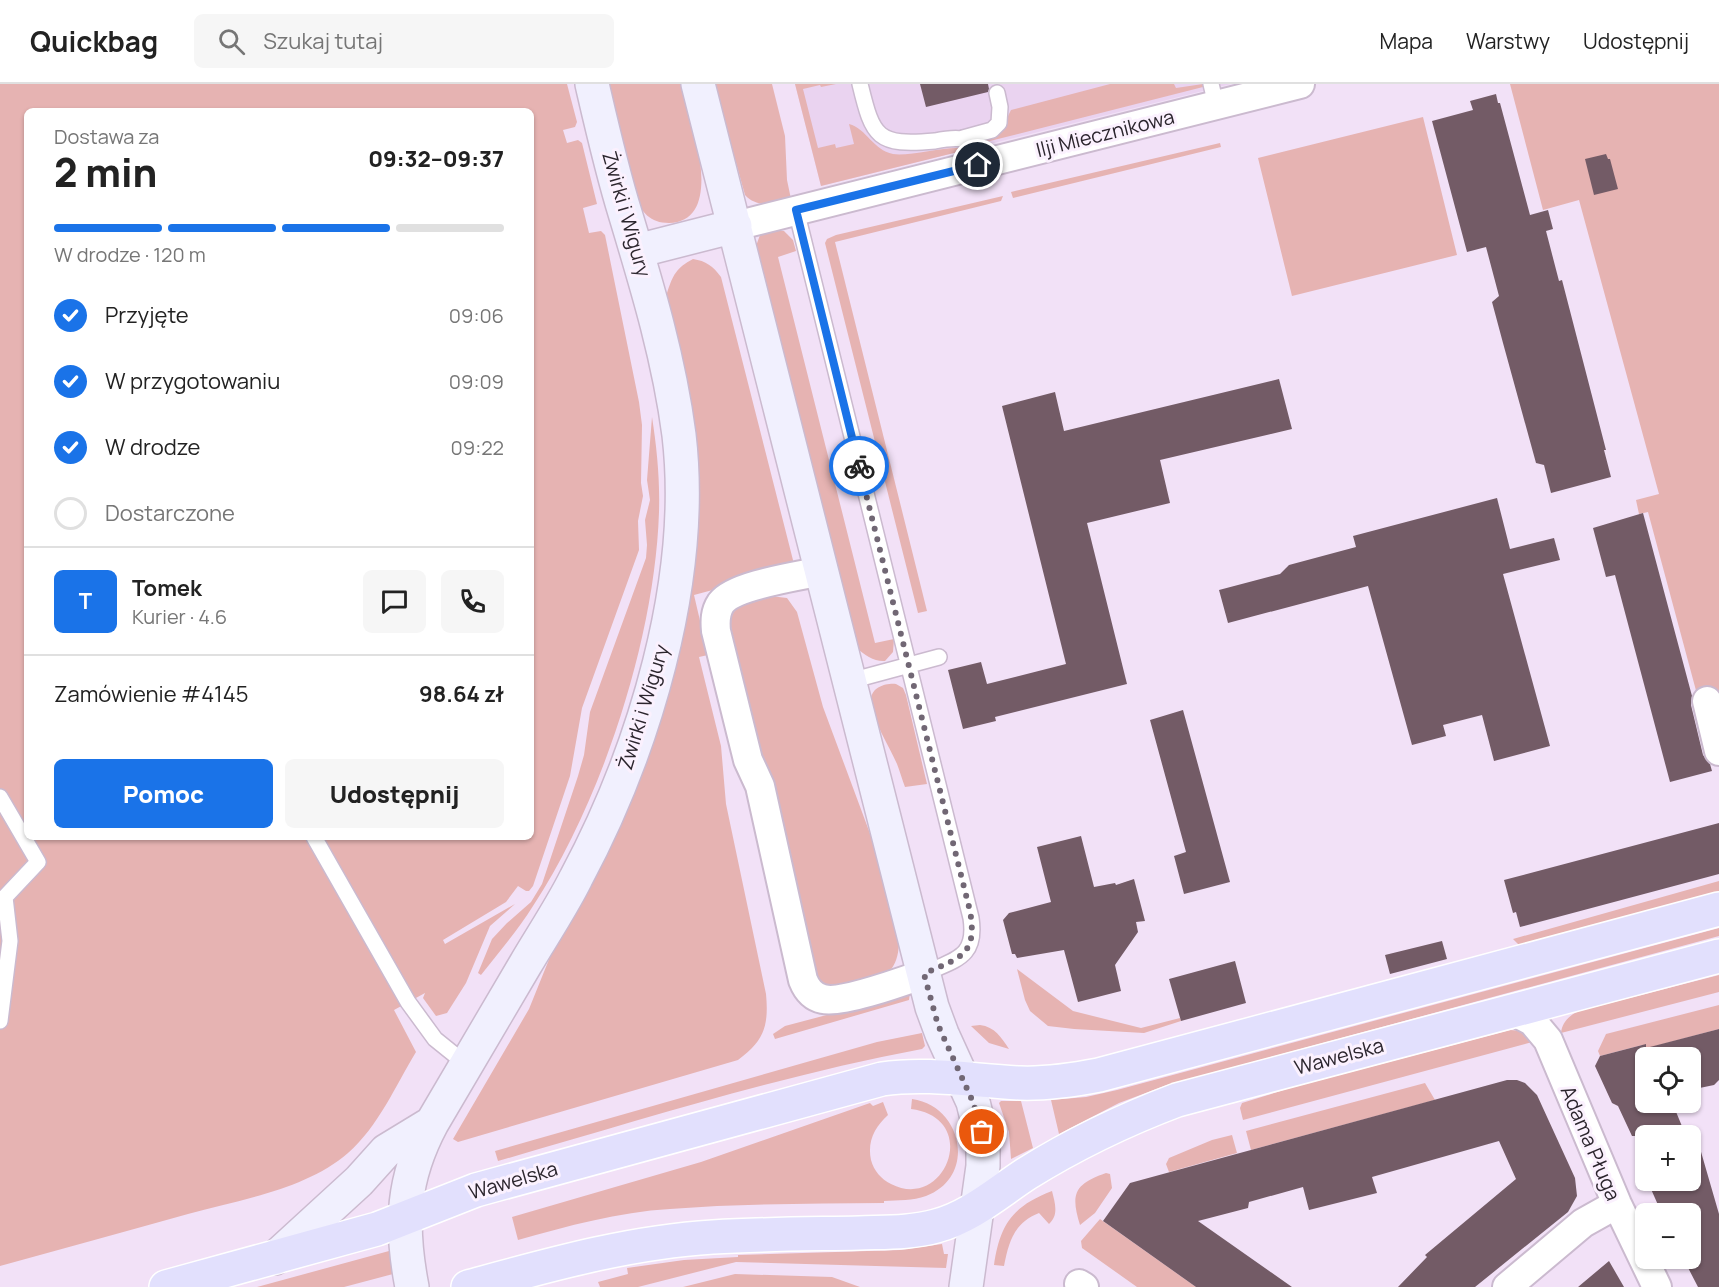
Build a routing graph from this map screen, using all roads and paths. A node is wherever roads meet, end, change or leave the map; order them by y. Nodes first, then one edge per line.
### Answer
1 (592, 84) edge
2 (698, 84) edge
3 (860, 84) edge
4 (1300, 84) edge
5 (997, 93) dead end
6 (1214, 94) edge
7 (963, 138) junction
8 (978, 165) junction
9 (796, 210) junction
10 (735, 226) junction
11 (637, 251) junction
12 (822, 571) junction
13 (939, 657) dead end
14 (909, 665) junction
15 (850, 681) junction
16 (1707, 701) dead end
17 (1719, 751) edge
18 (0, 797) edge
19 (24, 838) edge
20 (25, 840) edge
21 (316, 840) edge
22 (1719, 909) edge
23 (1719, 956) edge
24 (924, 974) junction
25 (1513, 1011) junction
26 (0, 1021) edge
27 (466, 1064) junction
28 (962, 1078) junction
29 (432, 1123) junction
30 (1617, 1204) junction
31 (978, 1206) junction
32 (404, 1218) junction
33 (275, 1258) junction
34 (166, 1287) edge
35 (412, 1287) edge
36 (468, 1287) edge
37 (966, 1287) edge
38 (1507, 1287) edge
39 (1657, 1287) edge

1 - 11 main road, Żwirki i Wigury
2 - 10 main road
3 - 7 lane
4 - 6 street, Ilji Miecznikowa
5 - 7 lane
6 - 8 street, Ilji Miecznikowa
7 - 8 lane
8 - 9 street, Ilji Miecznikowa
9 - 10 street, Ilji Miecznikowa
9 - 14 lane
10 - 11 main road
10 - 12 main road
11 - 27 main road, Żwirki i Wigury
12 - 15 main road
12 - 24 street
13 - 14 lane
14 - 15 lane
14 - 24 lane
15 - 24 main road
16 - 17 street
18 - 19 lane
20 - 26 lane
21 - 27 lane
22 - 28 main road
23 - 25 main road, Wawelska
24 - 28 main road
25 - 30 street, Adama Pługa
25 - 31 main road, Wawelska
27 - 29 main road, Żwirki i Wigury
28 - 31 main road
28 - 32 main road, Wawelska
29 - 32 main road, Żwirki i Wigury
29 - 33 main road
30 - 38 street
30 - 39 street, Adama Pługa
31 - 36 main road, Wawelska
31 - 37 main road
32 - 33 main road, Wawelska
32 - 35 main road, Żwirki i Wigury
33 - 34 main road, Wawelska

